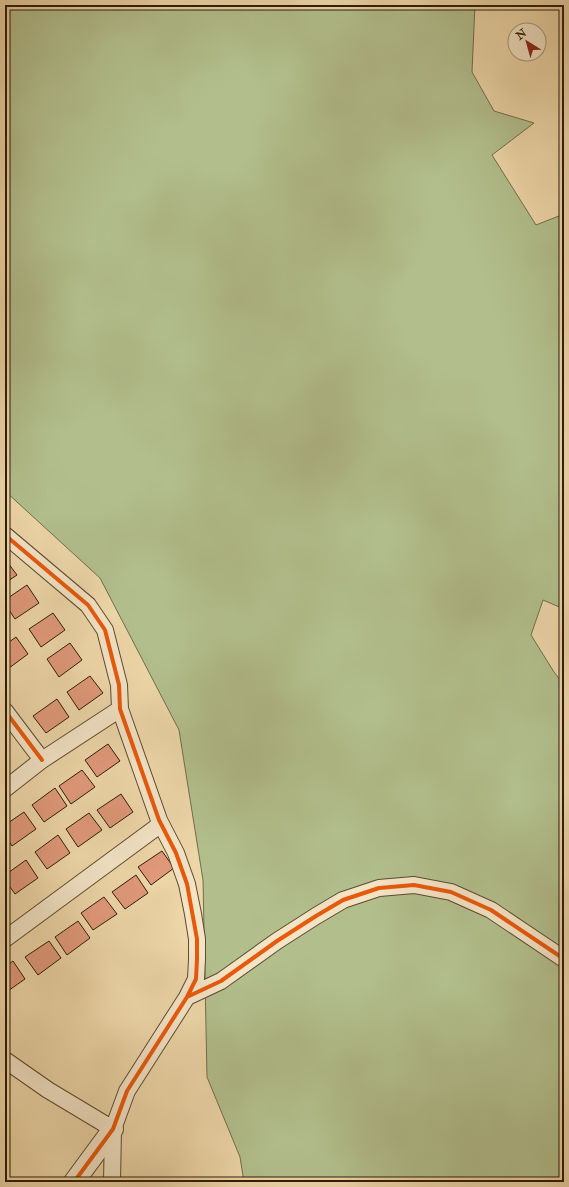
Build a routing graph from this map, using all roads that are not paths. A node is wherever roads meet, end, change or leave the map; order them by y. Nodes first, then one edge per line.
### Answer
1 (5, 535) edge
2 (120, 709) junction
3 (5, 711) edge
4 (42, 760) junction
5 (5, 789) edge
6 (160, 824) junction
7 (5, 939) edge
8 (564, 959) edge
9 (187, 998) junction
10 (5, 1060) edge
11 (113, 1129) junction
12 (74, 1182) edge
13 (112, 1182) edge

1 - 2 street
2 - 4 street
2 - 6 street
3 - 4 street
4 - 5 street
6 - 7 street
6 - 9 street
8 - 9 street
9 - 11 street
10 - 11 street
11 - 12 street
11 - 13 street

